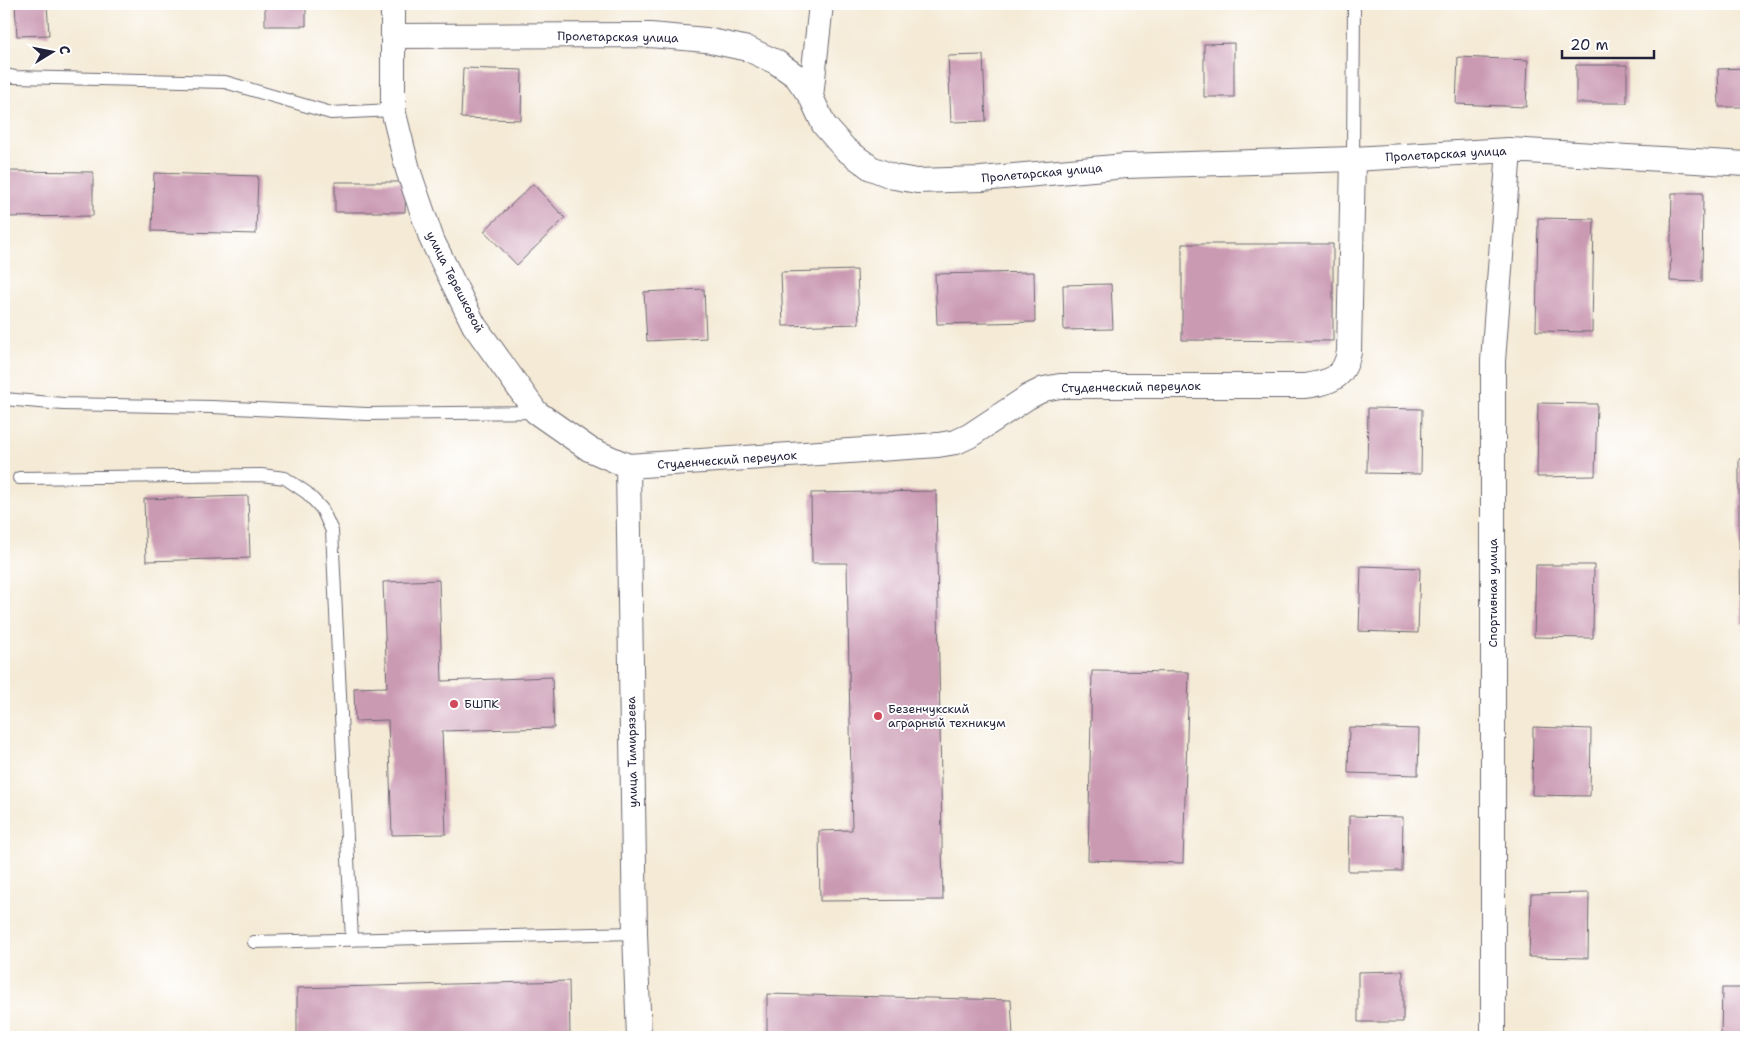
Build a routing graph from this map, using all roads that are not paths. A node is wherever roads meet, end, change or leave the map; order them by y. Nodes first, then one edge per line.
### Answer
1 (393, 4) edge
2 (821, 4) edge
3 (1354, 4) edge
4 (393, 36) junction
5 (4, 75) edge
6 (811, 97) junction
7 (394, 110) junction
8 (1509, 150) junction
9 (1354, 159) junction
10 (1746, 164) edge
11 (4, 399) edge
12 (536, 412) junction
13 (628, 466) junction
14 (19, 478) dead end
15 (635, 933) junction
16 (352, 940) junction
17 (254, 942) dead end
18 (639, 1037) edge
19 (1493, 1037) edge

1 - 4 street, улица Терешковой
2 - 6 street
3 - 9 lane
4 - 6 street, Пролетарская улица
4 - 7 street, улица Терешковой
5 - 7 lane
6 - 9 street, Пролетарская улица
7 - 12 street, улица Терешковой
8 - 9 street, Пролетарская улица
8 - 10 street, Пролетарская улица
8 - 19 street, Спортивная улица
9 - 13 street, Студенческий переулок
11 - 12 lane
12 - 13 street, улица Терешковой
13 - 15 street, улица Тимирязева
14 - 16 lane
15 - 16 lane
15 - 18 street, улица Тимирязева
16 - 17 lane

